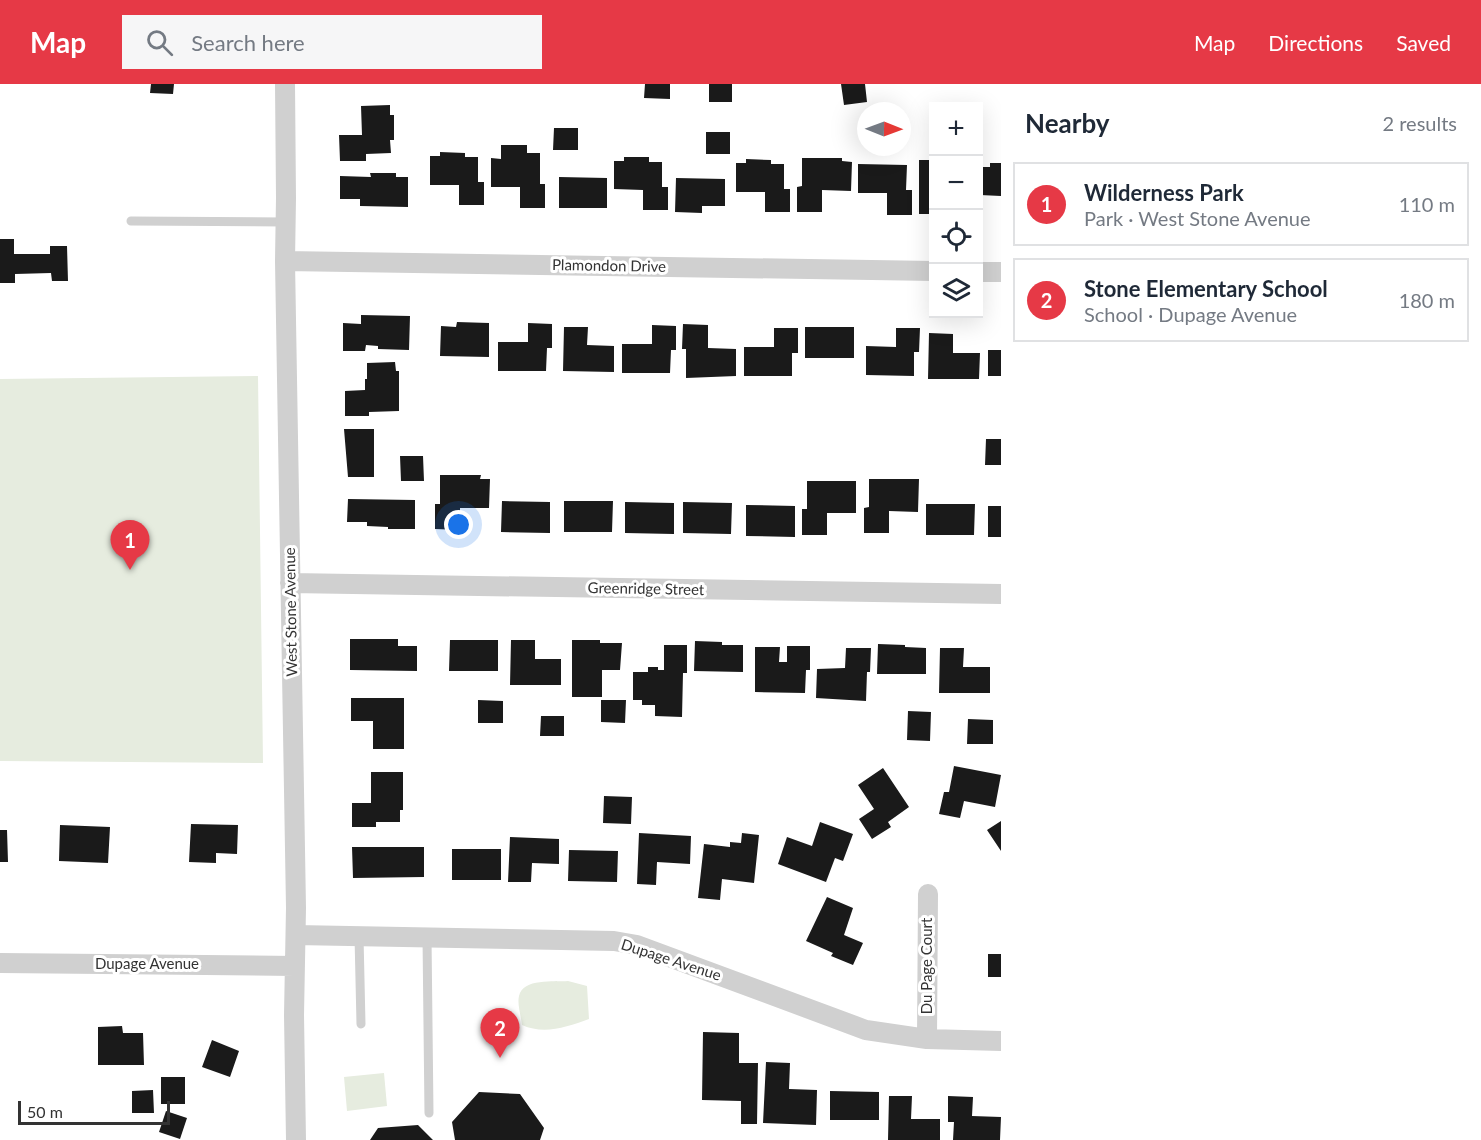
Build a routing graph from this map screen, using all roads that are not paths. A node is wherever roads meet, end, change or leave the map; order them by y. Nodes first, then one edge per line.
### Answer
1 (285, 84) edge
2 (131, 221) dead end
3 (284, 222) junction
4 (285, 261) junction
5 (929, 271) edge
6 (983, 272) edge
7 (1001, 272) edge
8 (290, 583) junction
9 (1001, 594) edge
10 (928, 894) dead end
11 (296, 935) junction
12 (359, 936) junction
13 (427, 937) junction
14 (0, 963) edge
15 (295, 966) junction
16 (360, 1024) dead end
17 (927, 1039) junction
18 (1001, 1041) edge
19 (429, 1113) dead end
20 (296, 1140) edge

1 - 3 street, West Stone Avenue
2 - 3 lane
3 - 4 street, West Stone Avenue
4 - 5 street, Plamondon Drive
4 - 8 street, West Stone Avenue
6 - 7 street
8 - 9 street, Greenridge Street
8 - 11 street, West Stone Avenue
10 - 17 street, Du Page Court
11 - 12 street, Dupage Avenue
11 - 15 street, West Stone Avenue
12 - 13 street, Dupage Avenue
12 - 16 lane
13 - 17 street, Dupage Avenue
13 - 19 lane
14 - 15 street, Dupage Avenue
15 - 20 street, West Stone Avenue
17 - 18 street, Dupage Avenue

